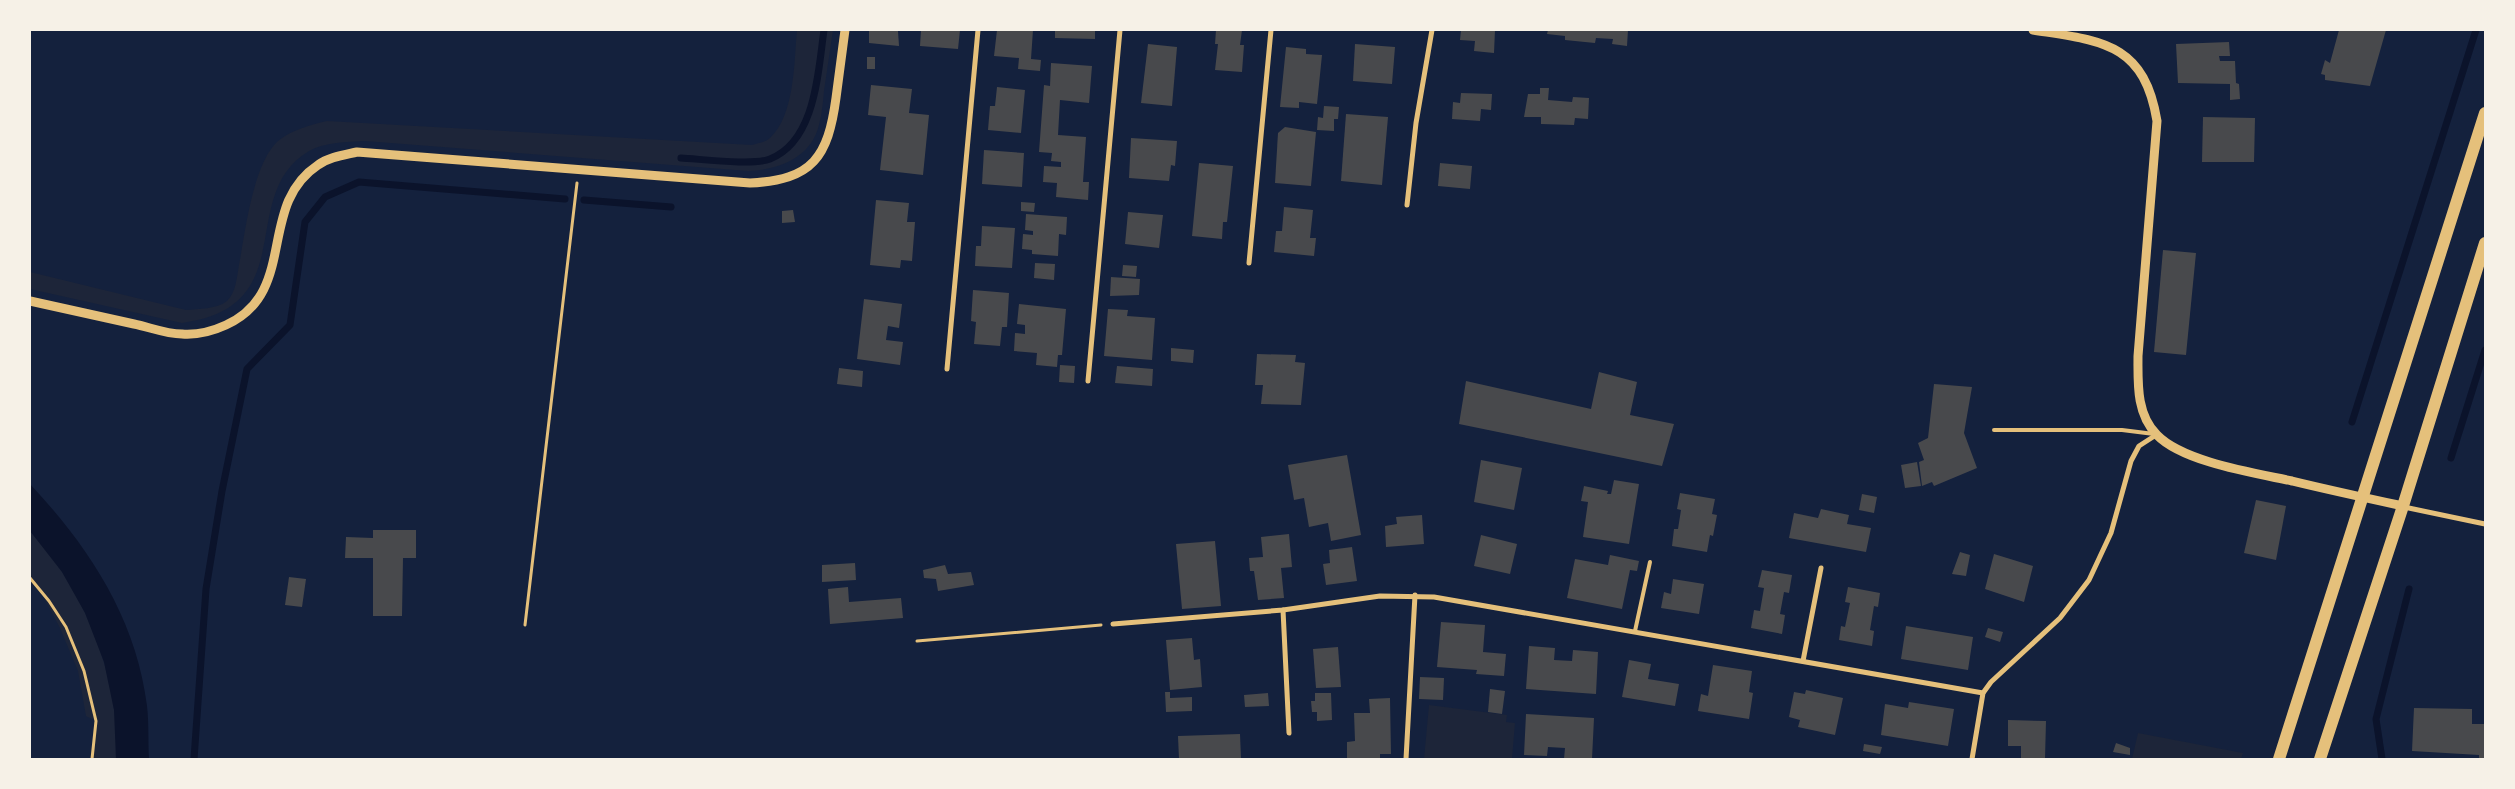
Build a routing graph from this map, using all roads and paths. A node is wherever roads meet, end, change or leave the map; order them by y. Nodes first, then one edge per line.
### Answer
1 (845, 30) edge
2 (978, 30) edge
3 (1120, 30) edge
4 (1271, 30) edge
5 (1432, 30) edge
6 (2033, 30) edge
7 (2485, 113) edge
8 (579, 169) junction
9 (1408, 205) dead end
10 (2485, 243) edge
11 (1249, 263) dead end
12 (30, 301) edge
13 (947, 369) dead end
14 (1088, 381) dead end
15 (1994, 430) dead end
16 (2156, 435) junction
17 (2361, 497) junction
18 (2403, 506) junction
19 (2485, 524) edge
20 (1650, 562) dead end
21 (1820, 568) dead end
22 (30, 578) edge
23 (1415, 595) junction
24 (1283, 610) junction
25 (1114, 624) joint
26 (525, 625) dead end
27 (1634, 631) junction
28 (917, 641) dead end
29 (1804, 661) junction
30 (1983, 693) junction
31 (1288, 733) dead end
32 (92, 759) edge
33 (1406, 759) edge
34 (1972, 759) edge
35 (2279, 759) edge
36 (2320, 759) edge

1 - 8 street
2 - 13 street
3 - 14 street
4 - 11 street
5 - 9 street
6 - 16 street
7 - 17 main road
8 - 12 street
8 - 26 path
10 - 18 main road
15 - 16 lane
16 - 17 street
16 - 30 street
17 - 18 street
17 - 35 main road
18 - 19 street
18 - 36 main road
20 - 27 lane
21 - 29 street
22 - 32 path
23 - 24 street
23 - 27 street
23 - 33 street
24 - 25 street
24 - 31 street
25 - 28 path
27 - 29 street
29 - 30 street
30 - 34 street

